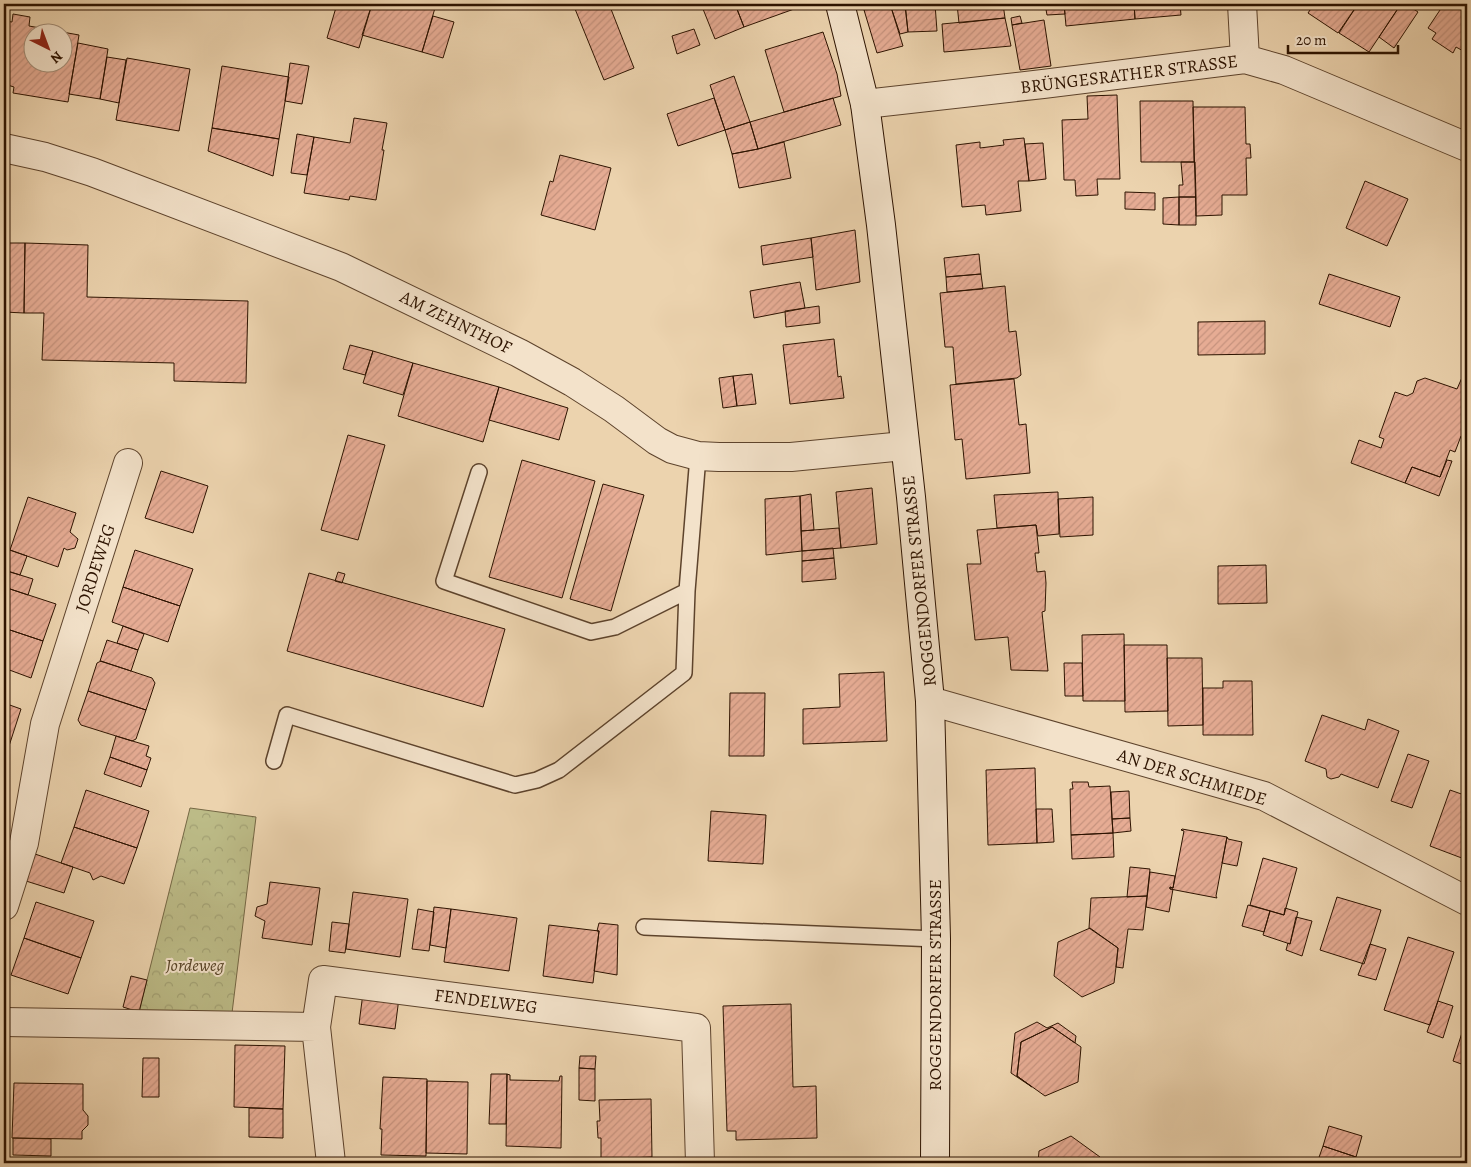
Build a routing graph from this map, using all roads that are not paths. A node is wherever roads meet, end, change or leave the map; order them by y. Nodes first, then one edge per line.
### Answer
1 (840, 4) edge
2 (1247, 9) edge
3 (1245, 59) junction
4 (865, 104) junction
5 (1467, 147) edge
6 (4, 148) edge
7 (904, 446) junction
8 (698, 456) junction
9 (128, 463) dead end
10 (480, 472) dead end
11 (687, 591) junction
12 (930, 701) junction
13 (274, 761) dead end
14 (1467, 901) edge
15 (4, 906) edge
16 (644, 927) dead end
17 (936, 939) junction
18 (4, 1022) edge
19 (316, 1027) junction
20 (331, 1163) edge
21 (700, 1163) edge
22 (935, 1163) edge

1 - 4 street, ROGGENDORFER STRASSE
2 - 3 street
3 - 4 street, BRÜNGESRATHER STRASSE
3 - 5 street, BRÜNGESRATHER STRASSE
4 - 7 street, ROGGENDORFER STRASSE
6 - 8 street, AM ZEHNTHOF
7 - 8 street, AM ZEHNTHOF
7 - 12 street, ROGGENDORFER STRASSE
8 - 11 lane
9 - 15 street, JORDEWEG
10 - 11 lane
11 - 13 lane
12 - 14 street, AN DER SCHMIEDE
12 - 17 street, ROGGENDORFER STRASSE
16 - 17 lane
17 - 22 street, ROGGENDORFER STRASSE
18 - 19 street
19 - 20 street, FENDELWEG
19 - 21 street, FENDELWEG

